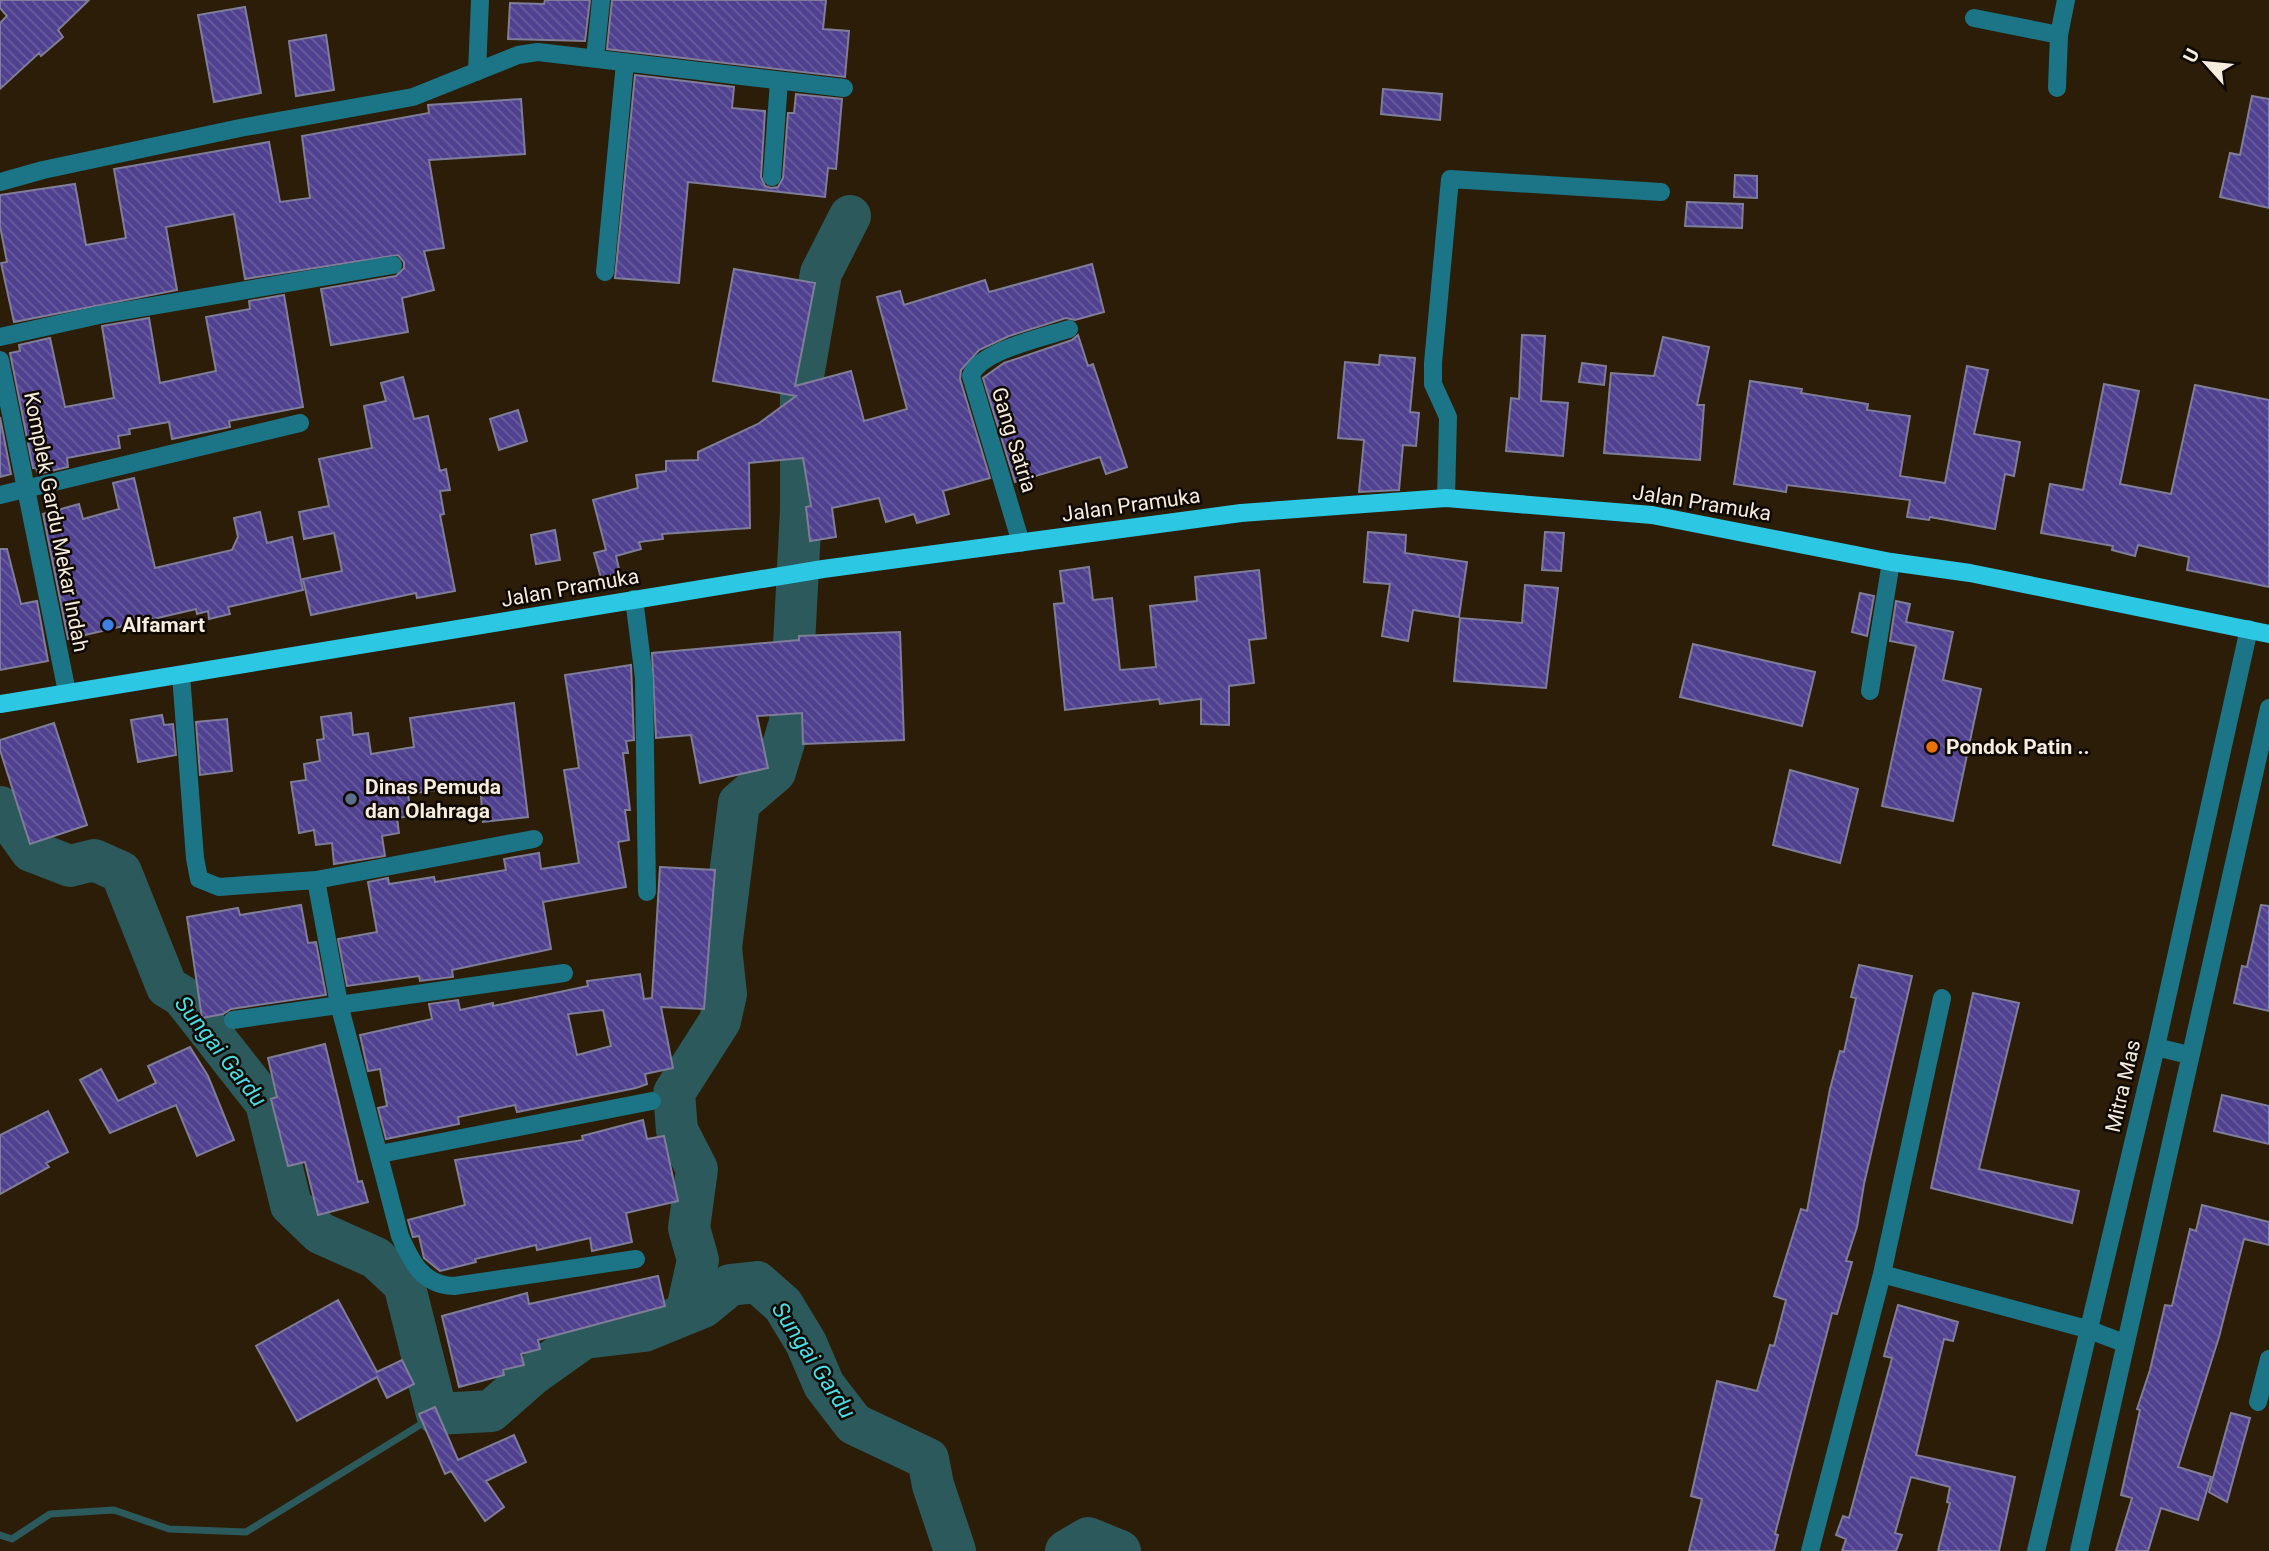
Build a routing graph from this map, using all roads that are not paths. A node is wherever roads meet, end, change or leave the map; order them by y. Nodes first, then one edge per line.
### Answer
1 (480, 0) edge
2 (601, 0) edge
3 (2066, 0) edge
4 (1974, 18) dead end
5 (2059, 35) junction
6 (596, 58) junction
7 (625, 63) junction
8 (477, 72) junction
9 (779, 80) junction
10 (844, 88) dead end
11 (2057, 88) dead end
12 (772, 177) dead end
13 (0, 182) edge
14 (1661, 192) dead end
15 (393, 265) dead end
16 (605, 272) dead end
17 (1069, 329) dead end
18 (0, 337) edge
19 (0, 360) edge
20 (300, 423) dead end
21 (27, 489) junction
22 (0, 495) edge
23 (1446, 498) junction
24 (1021, 543) junction
25 (1891, 562) junction
26 (634, 599) junction
27 (2249, 629) junction
28 (2269, 634) edge
29 (181, 675) junction
30 (1870, 691) dead end
31 (67, 692) junction
32 (0, 704) edge
33 (2269, 708) edge
34 (534, 839) dead end
35 (316, 880) junction
36 (647, 892) dead end
37 (564, 973) dead end
38 (1942, 998) dead end
39 (339, 1004) junction
40 (233, 1020) dead end
41 (2156, 1047) junction
42 (2189, 1055) junction
43 (652, 1101) dead end
44 (380, 1154) junction
45 (636, 1259) dead end
46 (1882, 1274) junction
47 (2087, 1329) junction
48 (2124, 1343) junction
49 (2269, 1359) edge
50 (2258, 1402) dead end
51 (1810, 1551) edge
52 (2036, 1551) edge
53 (2079, 1551) edge

1 - 8 street
2 - 6 street
3 - 5 street
4 - 5 street
5 - 11 street
6 - 7 street
6 - 8 street
7 - 9 street
7 - 16 street
8 - 13 street
9 - 10 street
9 - 12 street
14 - 23 street
15 - 18 street
17 - 24 street, Gang Satria
19 - 21 street, Komplek Gardu Mekar Indah
20 - 21 street
21 - 22 street
21 - 31 street, Komplek Gardu Mekar Indah
23 - 24 main road, Jalan Pramuka
23 - 25 main road, Jalan Pramuka
24 - 26 main road, Jalan Pramuka
25 - 27 main road, Jalan Pramuka
25 - 30 street
26 - 29 main road, Jalan Pramuka
26 - 36 street
27 - 28 main road, Jalan Pramuka
27 - 41 street, Mitra Mas
29 - 31 main road, Jalan Pramuka
29 - 35 street
31 - 32 main road, Jalan Pramuka
33 - 42 street
34 - 35 street
35 - 39 street
37 - 39 street
38 - 46 street
39 - 40 street
39 - 44 street
41 - 42 street
41 - 47 street, Mitra Mas
42 - 48 street
43 - 44 street
44 - 45 street
46 - 47 street
46 - 51 street
47 - 48 street
47 - 52 street, Mitra Mas
48 - 53 street
49 - 50 street

